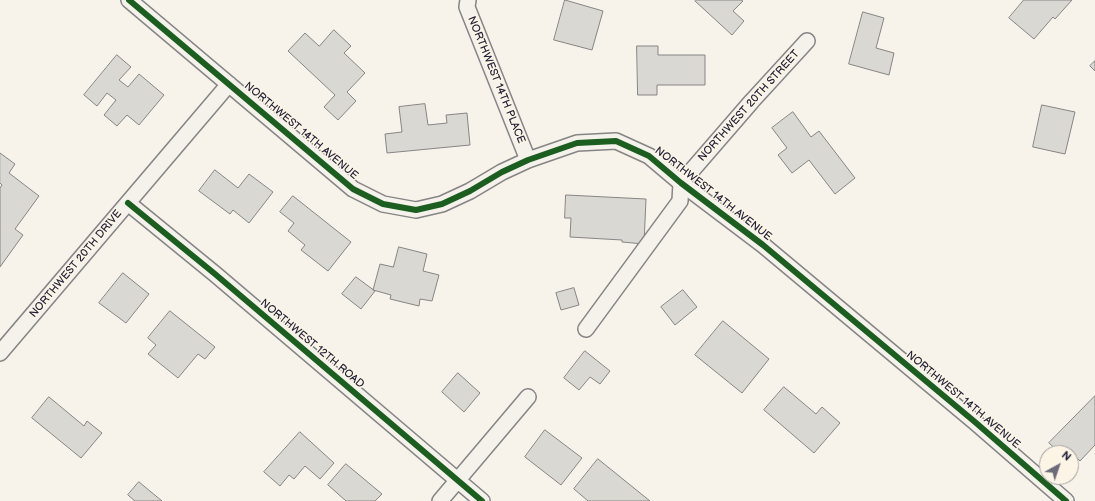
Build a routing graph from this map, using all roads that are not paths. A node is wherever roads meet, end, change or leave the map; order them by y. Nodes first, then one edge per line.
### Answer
1 (129, 0) edge
2 (468, 0) edge
3 (807, 41) dead end
4 (230, 84) junction
5 (528, 160) junction
6 (681, 184) junction
7 (128, 203) junction
8 (586, 329) dead end
9 (0, 353) edge
10 (528, 397) dead end
11 (457, 480) junction
12 (440, 501) edge
13 (482, 501) edge
14 (1066, 501) edge

1 - 4 street, NORTHWEST 14TH AVENUE
2 - 5 street, NORTHWEST 14TH PLACE
3 - 6 street, NORTHWEST 20TH STREET
4 - 5 street, NORTHWEST 14TH AVENUE
4 - 7 street, NORTHWEST 20TH DRIVE
5 - 6 street, NORTHWEST 14TH AVENUE
6 - 8 street
6 - 14 street, NORTHWEST 14TH AVENUE
7 - 9 street, NORTHWEST 20TH DRIVE
7 - 11 street, NORTHWEST 12TH ROAD
10 - 11 street
11 - 12 street
11 - 13 street, NORTHWEST 12TH ROAD

